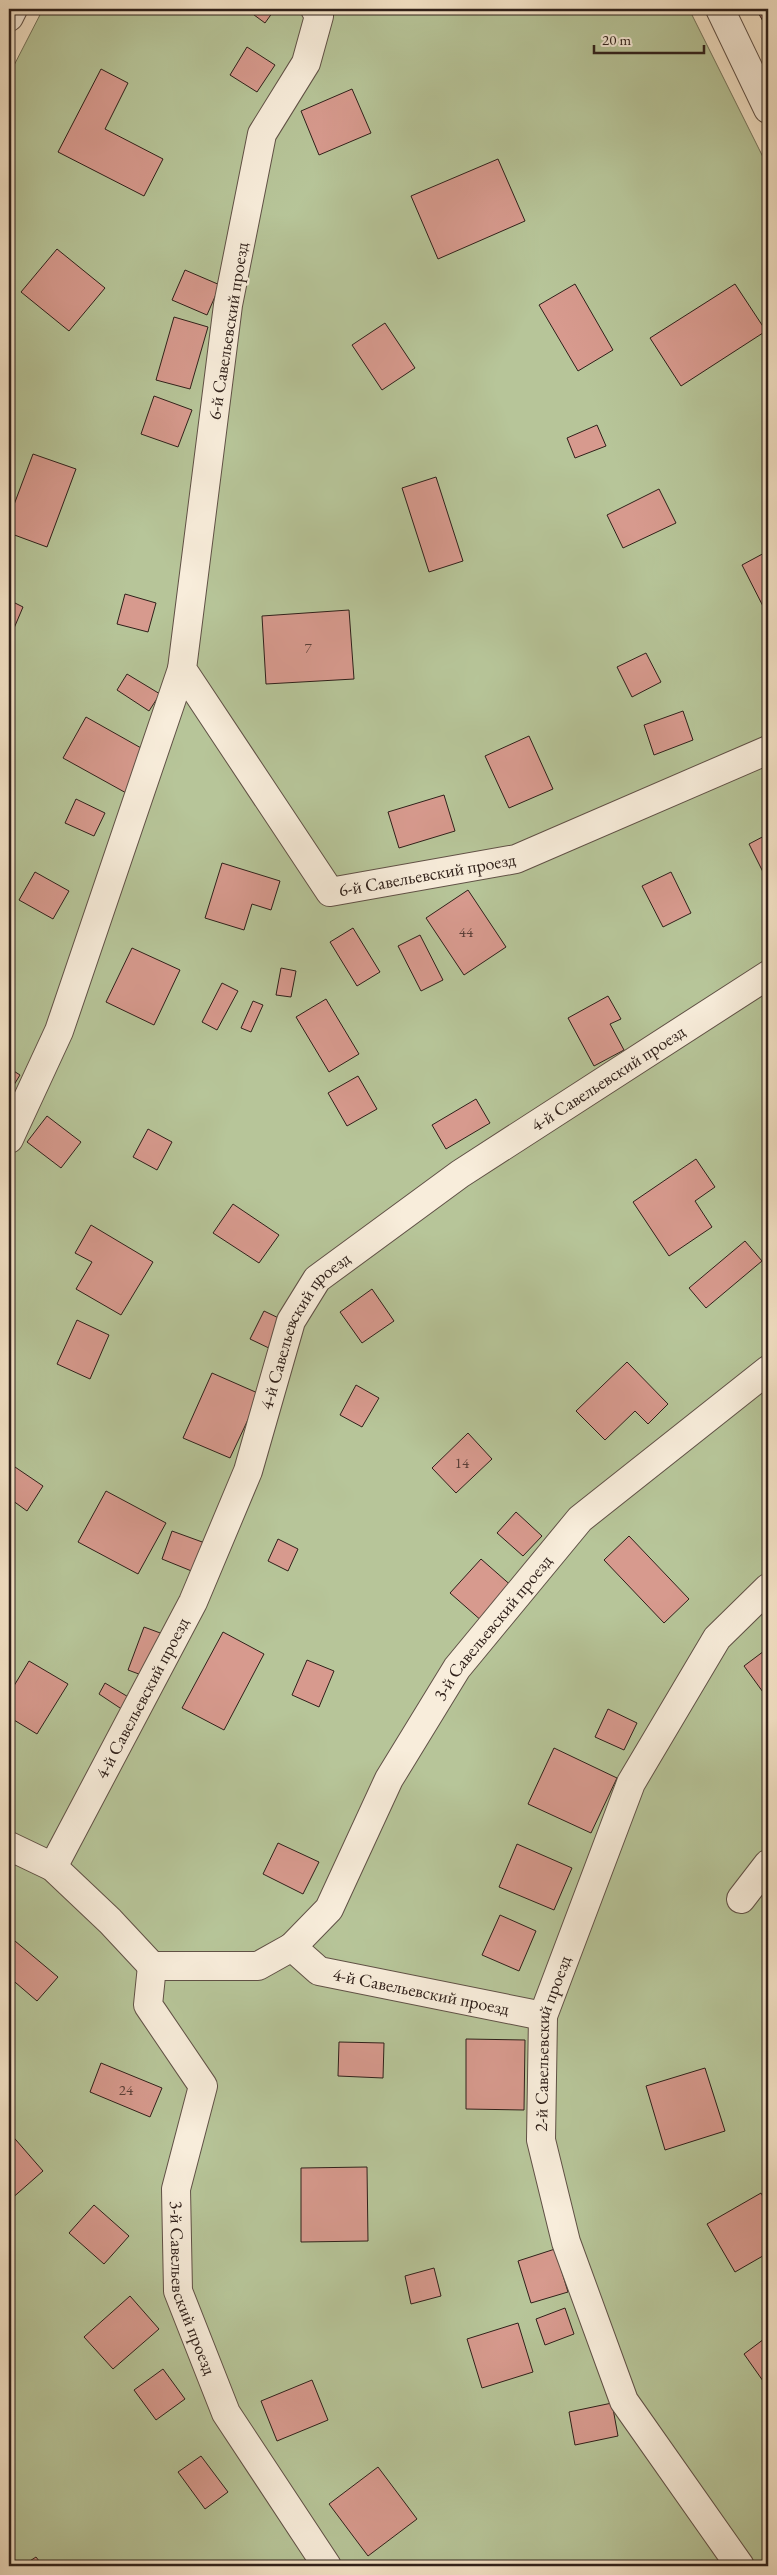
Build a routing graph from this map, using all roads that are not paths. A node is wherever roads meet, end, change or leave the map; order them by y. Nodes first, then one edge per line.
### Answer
1 (13, 9) edge
2 (315, 9) edge
3 (720, 9) edge
4 (9, 17) edge
5 (768, 109) edge
6 (182, 669) junction
7 (768, 750) edge
8 (768, 975) edge
9 (9, 1139) edge
10 (768, 1370) edge
11 (768, 1588) edge
12 (9, 1846) edge
13 (768, 1864) edge
14 (53, 1867) junction
15 (741, 1898) dead end
16 (292, 1947) junction
17 (152, 1966) junction
18 (543, 2016) junction
19 (327, 2566) edge
20 (740, 2566) edge

1 - 4 street
2 - 6 street, 6-й Савельевский проезд
3 - 5 street
6 - 7 street, 6-й Савельевский проезд
6 - 9 street, 6-й Савельевский проезд
8 - 14 street, 4-й Савельевский проезд
10 - 16 street, 3-й Савельевский проезд
11 - 18 street, 2-й Савельевский проезд
12 - 14 street
13 - 15 street
14 - 17 street
16 - 17 street
16 - 18 street, 4-й Савельевский проезд
17 - 19 street, 3-й Савельевский проезд
18 - 20 street, 2-й Савельевский проезд

